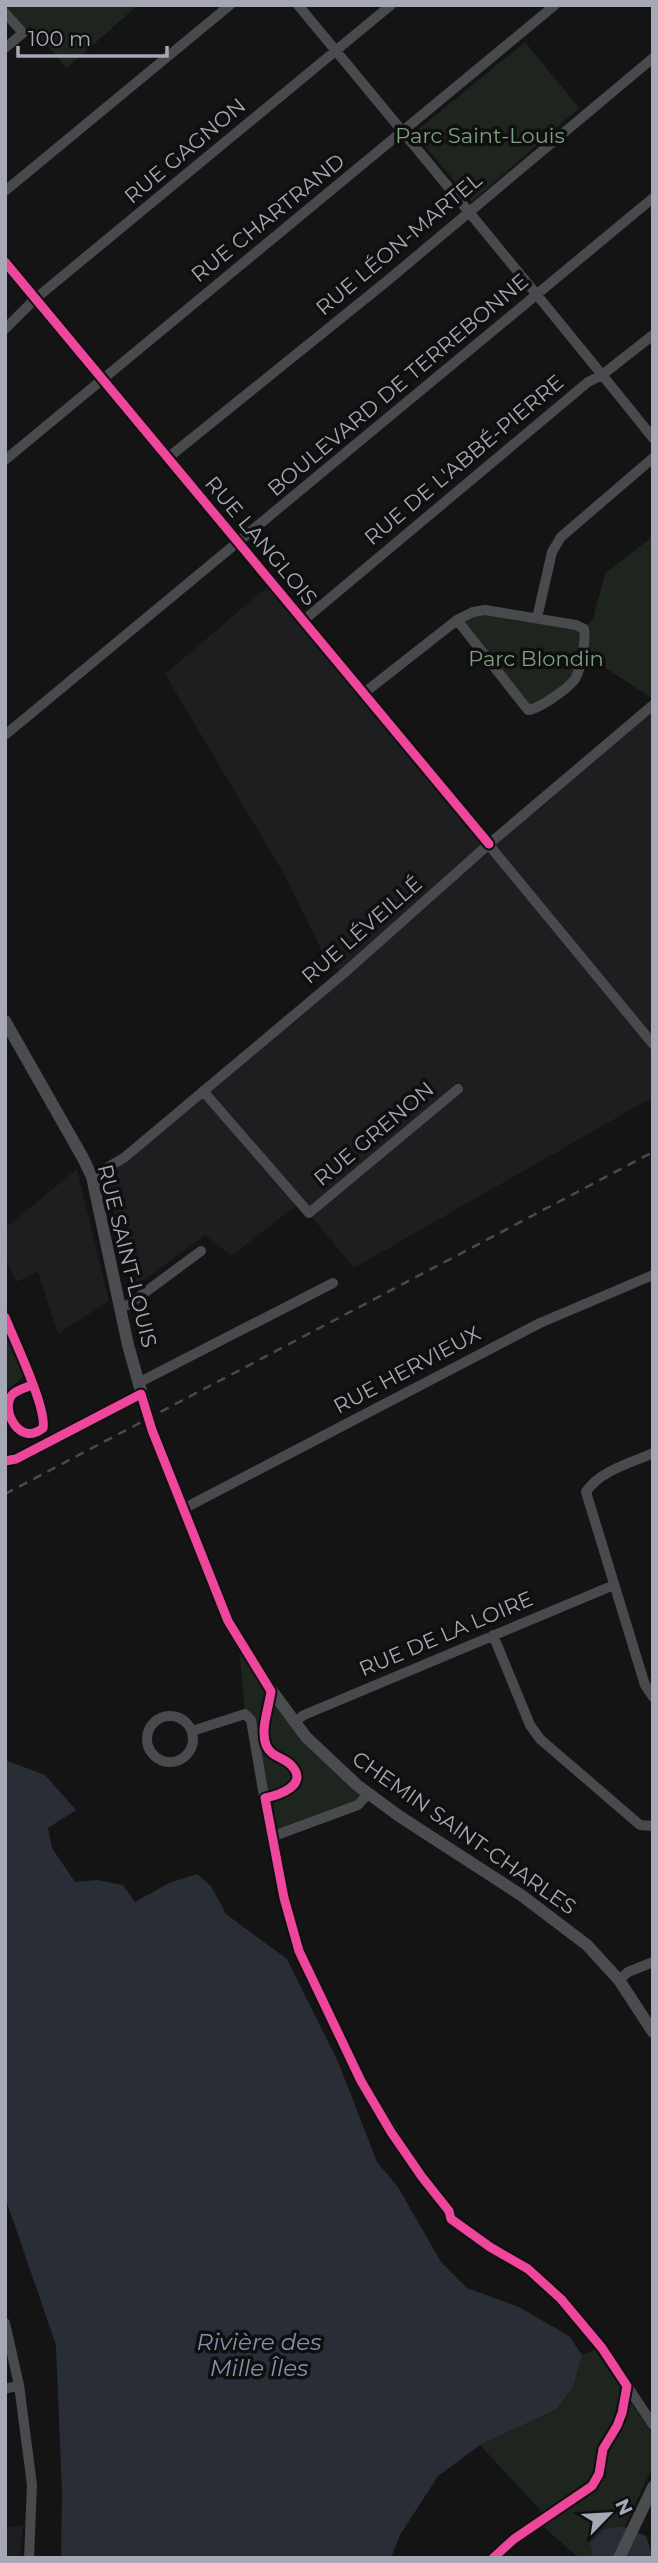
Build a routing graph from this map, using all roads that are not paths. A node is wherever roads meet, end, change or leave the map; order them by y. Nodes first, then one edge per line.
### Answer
1 (230, 5) edge
2 (298, 5) edge
3 (391, 5) edge
4 (555, 5) edge
5 (5, 13) edge
6 (5, 48) edge
7 (335, 50) junction
8 (653, 58) edge
9 (402, 132) junction
10 (5, 191) edge
11 (653, 198) edge
12 (468, 213) junction
13 (5, 262) edge
14 (537, 294) junction
15 (36, 299) junction
16 (5, 328) edge
17 (653, 335) edge
18 (602, 375) junction
19 (103, 379) junction
20 (653, 438) edge
21 (169, 457) junction
22 (653, 458) edge
23 (5, 460) edge
24 (239, 541) junction
25 (537, 618) junction
26 (304, 620) junction
27 (457, 620) junction
28 (364, 693) junction
29 (653, 705) edge
30 (5, 734) edge
31 (489, 844) junction
32 (5, 1021) edge
33 (653, 1044) edge
34 (458, 1089) dead end
35 (203, 1091) junction
36 (92, 1177) junction
37 (201, 1251) dead end
38 (653, 1275) edge
39 (334, 1283) dead end
40 (120, 1307) junction
41 (5, 1317) edge
42 (32, 1385) junction
43 (140, 1389) junction
44 (653, 1454) edge
45 (184, 1509) junction
46 (614, 1585) junction
47 (493, 1635) junction
48 (653, 1697) edge
49 (294, 1722) junction
50 (192, 1731) junction
51 (368, 1794) junction
52 (653, 1826) edge
53 (271, 1837) junction
54 (653, 1962) edge
55 (619, 1980) junction
56 (653, 2032) edge
57 (5, 2323) edge
58 (19, 2385) junction
59 (5, 2389) edge
60 (653, 2425) edge
61 (653, 2487) edge
62 (538, 2522) dead end
63 (29, 2558) edge
64 (493, 2558) edge
65 (619, 2558) edge

1 - 10 street
2 - 7 street
3 - 7 street, RUE GAGNON
4 - 9 street, RUE CHARTRAND
5 - 6 street
7 - 9 street
7 - 15 street, RUE GAGNON
8 - 12 street, RUE LÉON-MARTEL
9 - 12 street
9 - 19 street, RUE CHARTRAND
11 - 14 street, BOULEVARD DE TERREBONNE
12 - 14 street
12 - 21 street, RUE LÉON-MARTEL
13 - 15 street, RUE LANGLOIS
14 - 18 street
14 - 24 street, BOULEVARD DE TERREBONNE
15 - 16 street, RUE GAGNON
15 - 19 street, RUE LANGLOIS
17 - 18 street, RUE DE L'ABBÉ-PIERRE
18 - 20 street
18 - 26 street, RUE DE L'ABBÉ-PIERRE
19 - 21 street, RUE LANGLOIS
19 - 23 street, RUE CHARTRAND
21 - 24 street, RUE LANGLOIS
22 - 25 street
24 - 26 street, RUE LANGLOIS
24 - 30 street, BOULEVARD DE TERREBONNE
25 - 27 street
25 - 27 street
26 - 28 street, RUE LANGLOIS
27 - 28 street
28 - 31 street, RUE LANGLOIS
29 - 31 street, RUE LÉVEILLÉ
31 - 33 street, RUE LANGLOIS
31 - 35 street, RUE LÉVEILLÉ
32 - 36 main road, RUE SAINT-LOUIS
34 - 35 street, RUE GRENON
35 - 36 street, RUE LÉVEILLÉ
36 - 40 main road, RUE SAINT-LOUIS
37 - 40 street
38 - 45 street, RUE HERVIEUX
39 - 43 street
40 - 43 main road, RUE SAINT-LOUIS
41 - 42 street
42 - 42 street
43 - 45 main road, CHEMIN SAINT-CHARLES
44 - 46 street
45 - 49 main road, CHEMIN SAINT-CHARLES
46 - 47 street, RUE DE LA LOIRE
46 - 48 street
47 - 49 street, RUE DE LA LOIRE
47 - 52 street
49 - 51 main road, CHEMIN SAINT-CHARLES
50 - 50 street
50 - 53 street
51 - 53 street
51 - 55 main road, CHEMIN SAINT-CHARLES
53 - 60 street
54 - 55 street
55 - 56 main road, CHEMIN SAINT-CHARLES
57 - 58 street
58 - 59 street
58 - 63 street
61 - 65 main road
62 - 64 street

